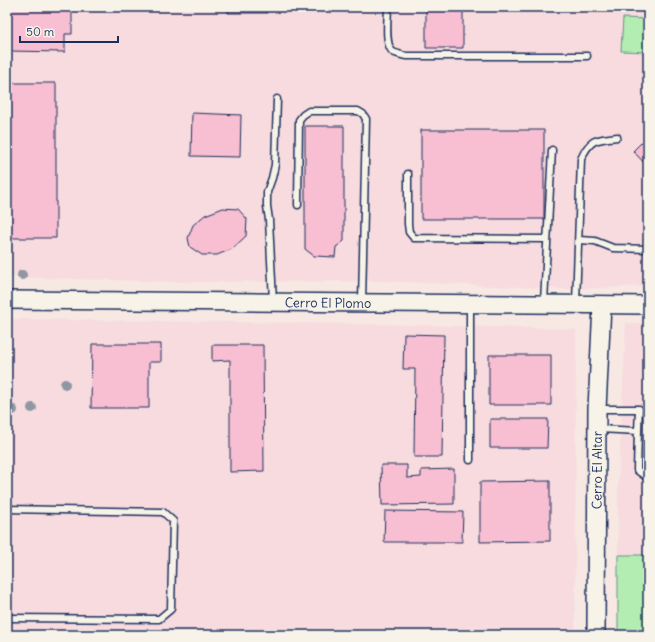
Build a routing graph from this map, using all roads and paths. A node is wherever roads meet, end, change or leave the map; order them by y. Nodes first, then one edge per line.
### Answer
1 (388, 7) edge
2 (587, 56) dead end
3 (277, 98) dead end
4 (616, 137) dead end
5 (552, 150) dead end
6 (408, 174) dead end
7 (298, 205) dead end
8 (547, 239) junction
9 (579, 240) junction
10 (648, 249) edge
11 (7, 300) edge
12 (273, 302) junction
13 (362, 303) junction
14 (470, 304) junction
15 (544, 305) junction
16 (576, 305) junction
17 (602, 305) junction
18 (648, 305) edge
19 (598, 409) junction
20 (597, 429) junction
21 (638, 431) junction
22 (470, 460) dead end
23 (648, 478) edge
24 (7, 509) edge
25 (7, 618) edge
26 (596, 635) edge

1 - 2 lane
3 - 12 lane
4 - 9 lane
5 - 8 lane
6 - 8 lane
7 - 13 lane
8 - 15 lane
9 - 10 lane
9 - 16 lane
11 - 12 street, Cerro El Plomo
12 - 13 street, Cerro El Plomo
13 - 14 street, Cerro El Plomo
14 - 15 street, Cerro El Plomo
14 - 22 lane
15 - 16 street, Cerro El Plomo
16 - 17 street, Cerro El Plomo
17 - 18 street, Cerro El Plomo
17 - 19 street, Cerro El Altar
19 - 20 street, Cerro El Altar
19 - 21 lane
20 - 21 lane
20 - 26 street, Cerro El Altar
21 - 23 lane
24 - 25 lane

